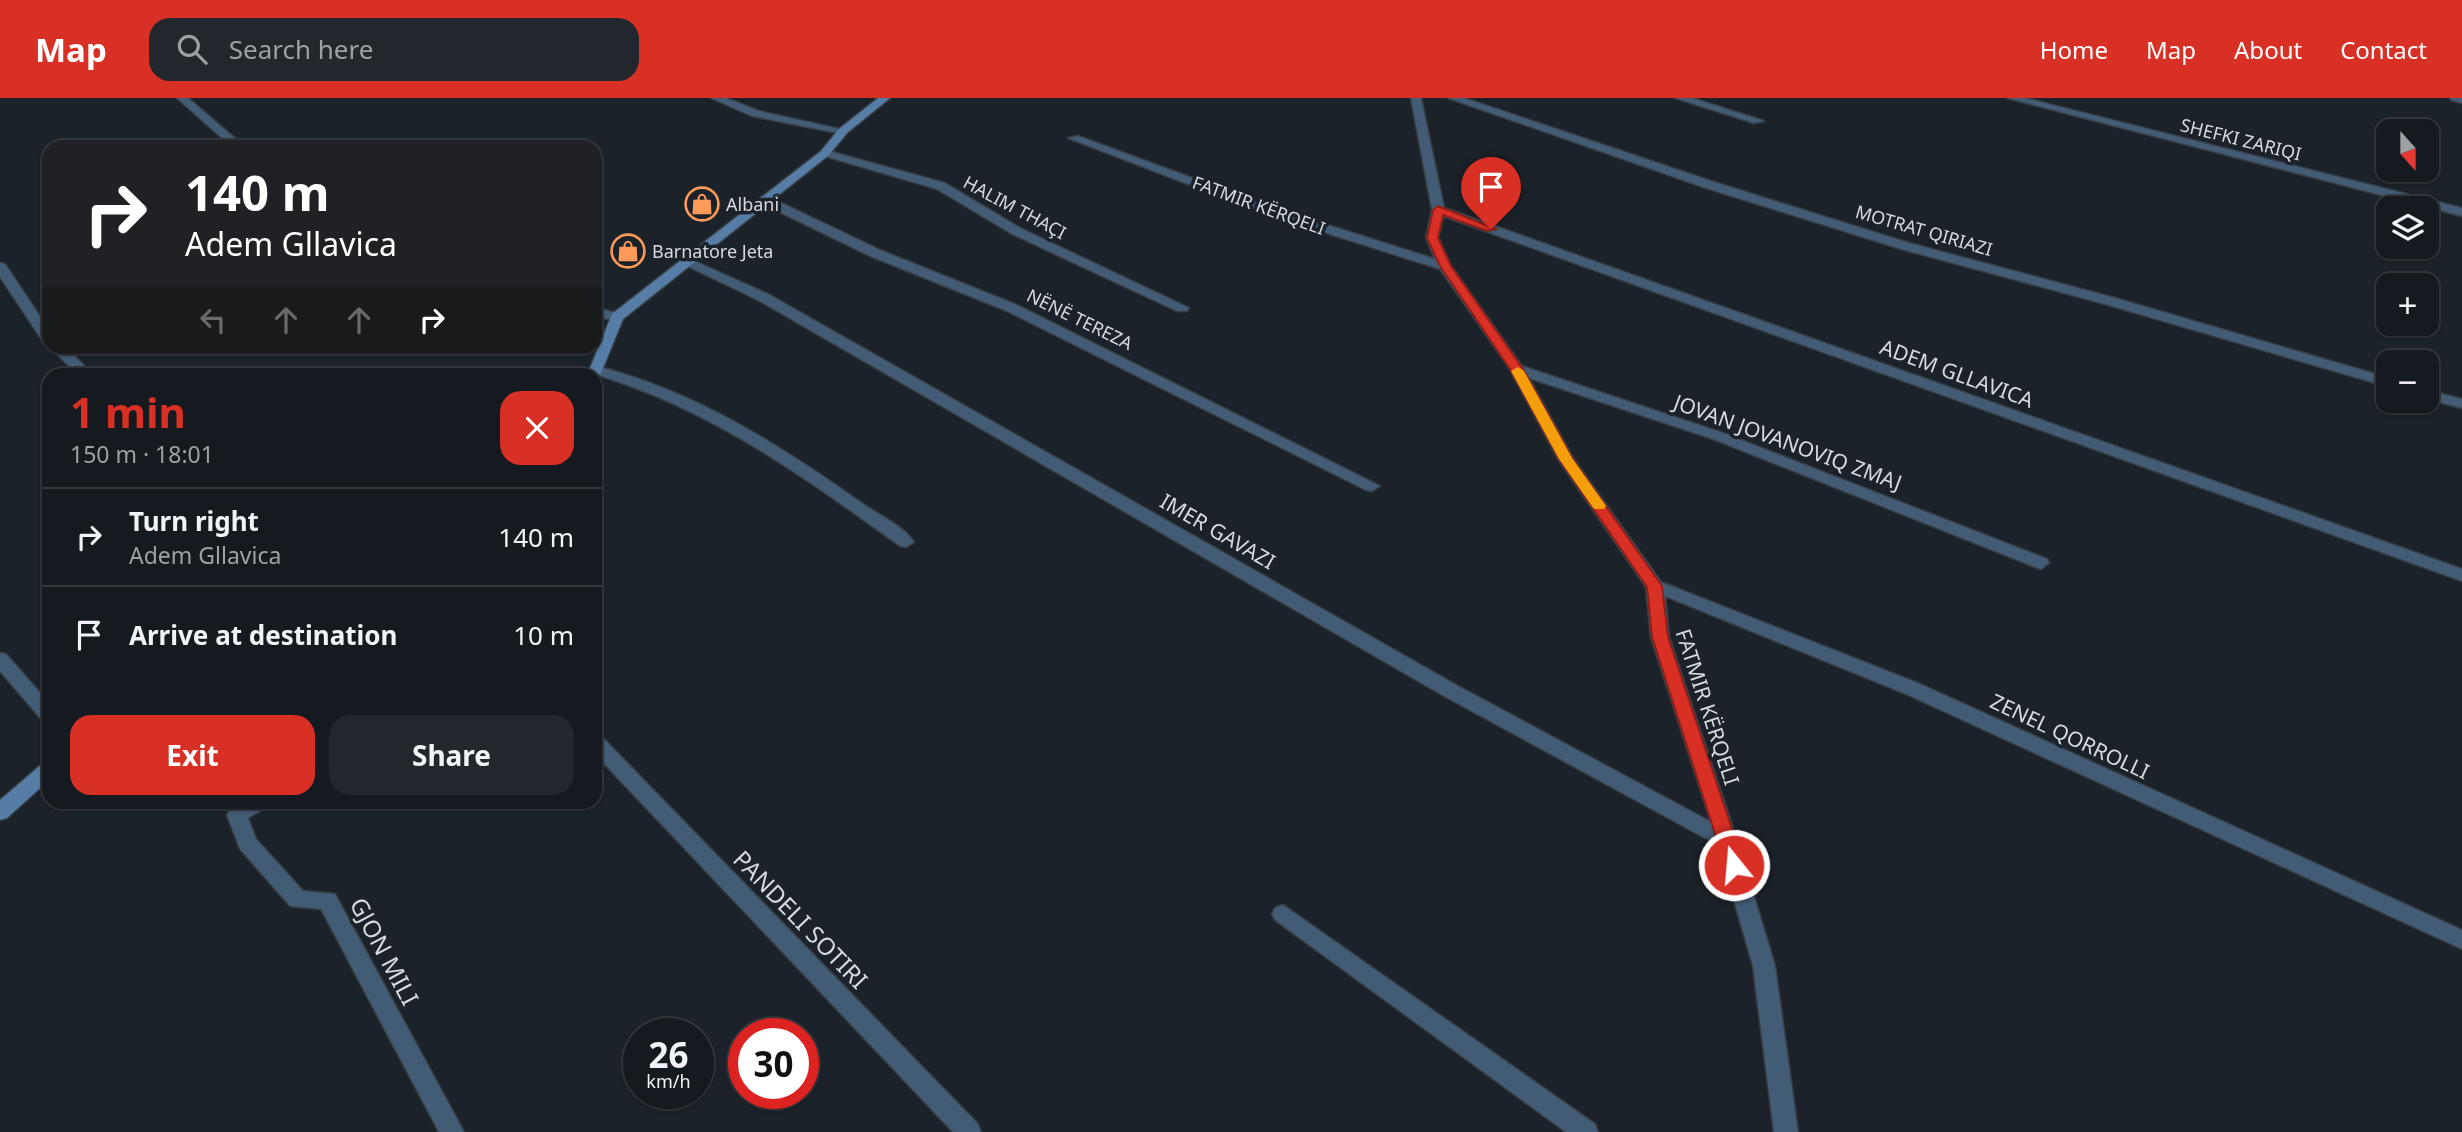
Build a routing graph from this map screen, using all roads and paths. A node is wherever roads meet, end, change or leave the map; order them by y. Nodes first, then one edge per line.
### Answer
1 (182, 98) edge
2 (716, 98) edge
3 (885, 98) edge
4 (1416, 98) edge
5 (1453, 98) edge
6 (1680, 98) edge
7 (2012, 98) edge
8 (2455, 98) edge
9 (2462, 100) edge
10 (1758, 121) dead end
11 (843, 131) junction
12 (1074, 138) dead end
13 (231, 140) edge
14 (825, 153) junction
15 (765, 200) junction
16 (1438, 210) junction
17 (2462, 212) edge
18 (685, 262) junction
19 (1446, 266) junction
20 (0, 267) edge
21 (1182, 308) dead end
22 (602, 314) edge
23 (617, 317) junction
24 (42, 330) edge
25 (602, 350) edge
26 (64, 354) edge
27 (79, 368) edge
28 (1517, 369) junction
29 (602, 374) edge
30 (2376, 379) edge
31 (2439, 397) edge
32 (2462, 404) edge
33 (1372, 486) dead end
34 (906, 541) dead end
35 (2041, 563) dead end
36 (2462, 575) edge
37 (1654, 586) junction
38 (0, 659) edge
39 (42, 707) edge
40 (602, 749) edge
41 (42, 775) edge
42 (246, 809) edge
43 (0, 812) edge
44 (1727, 840) junction
45 (1283, 914) dead end
46 (2462, 940) edge
47 (452, 1132) edge
48 (969, 1132) edge
49 (1586, 1132) edge
50 (1786, 1132) edge

1 - 13 street
2 - 11 street
3 - 11 street
4 - 16 street, FATMIR KËRQELI
5 - 30 street, MOTRAT QIRIAZI
6 - 10 street
7 - 17 street, SHEFKI ZARIQI
8 - 9 street
11 - 14 street
12 - 19 street, FATMIR KËRQELI
14 - 15 street
14 - 21 street, HALIM THAÇI
15 - 18 street
15 - 33 street, NËNË TEREZA
16 - 19 street, FATMIR KËRQELI
16 - 36 street, ADEM GLLAVICA
18 - 23 street
18 - 44 street, IMER GAVAZI
19 - 28 street, FATMIR KËRQELI
20 - 24 street
22 - 23 street
23 - 25 street
26 - 27 street
28 - 35 street, JOVAN JOVANOVIQ ZMAJ
28 - 37 street, FATMIR KËRQELI
29 - 34 street
31 - 32 street
37 - 44 street, FATMIR KËRQELI
37 - 46 street, ZENEL QORROLLI
38 - 39 street
40 - 48 street, PANDELI SOTIRI
41 - 43 street
42 - 47 street, GJON MILI
44 - 50 street, FATMIR KËRQELI
45 - 49 street

